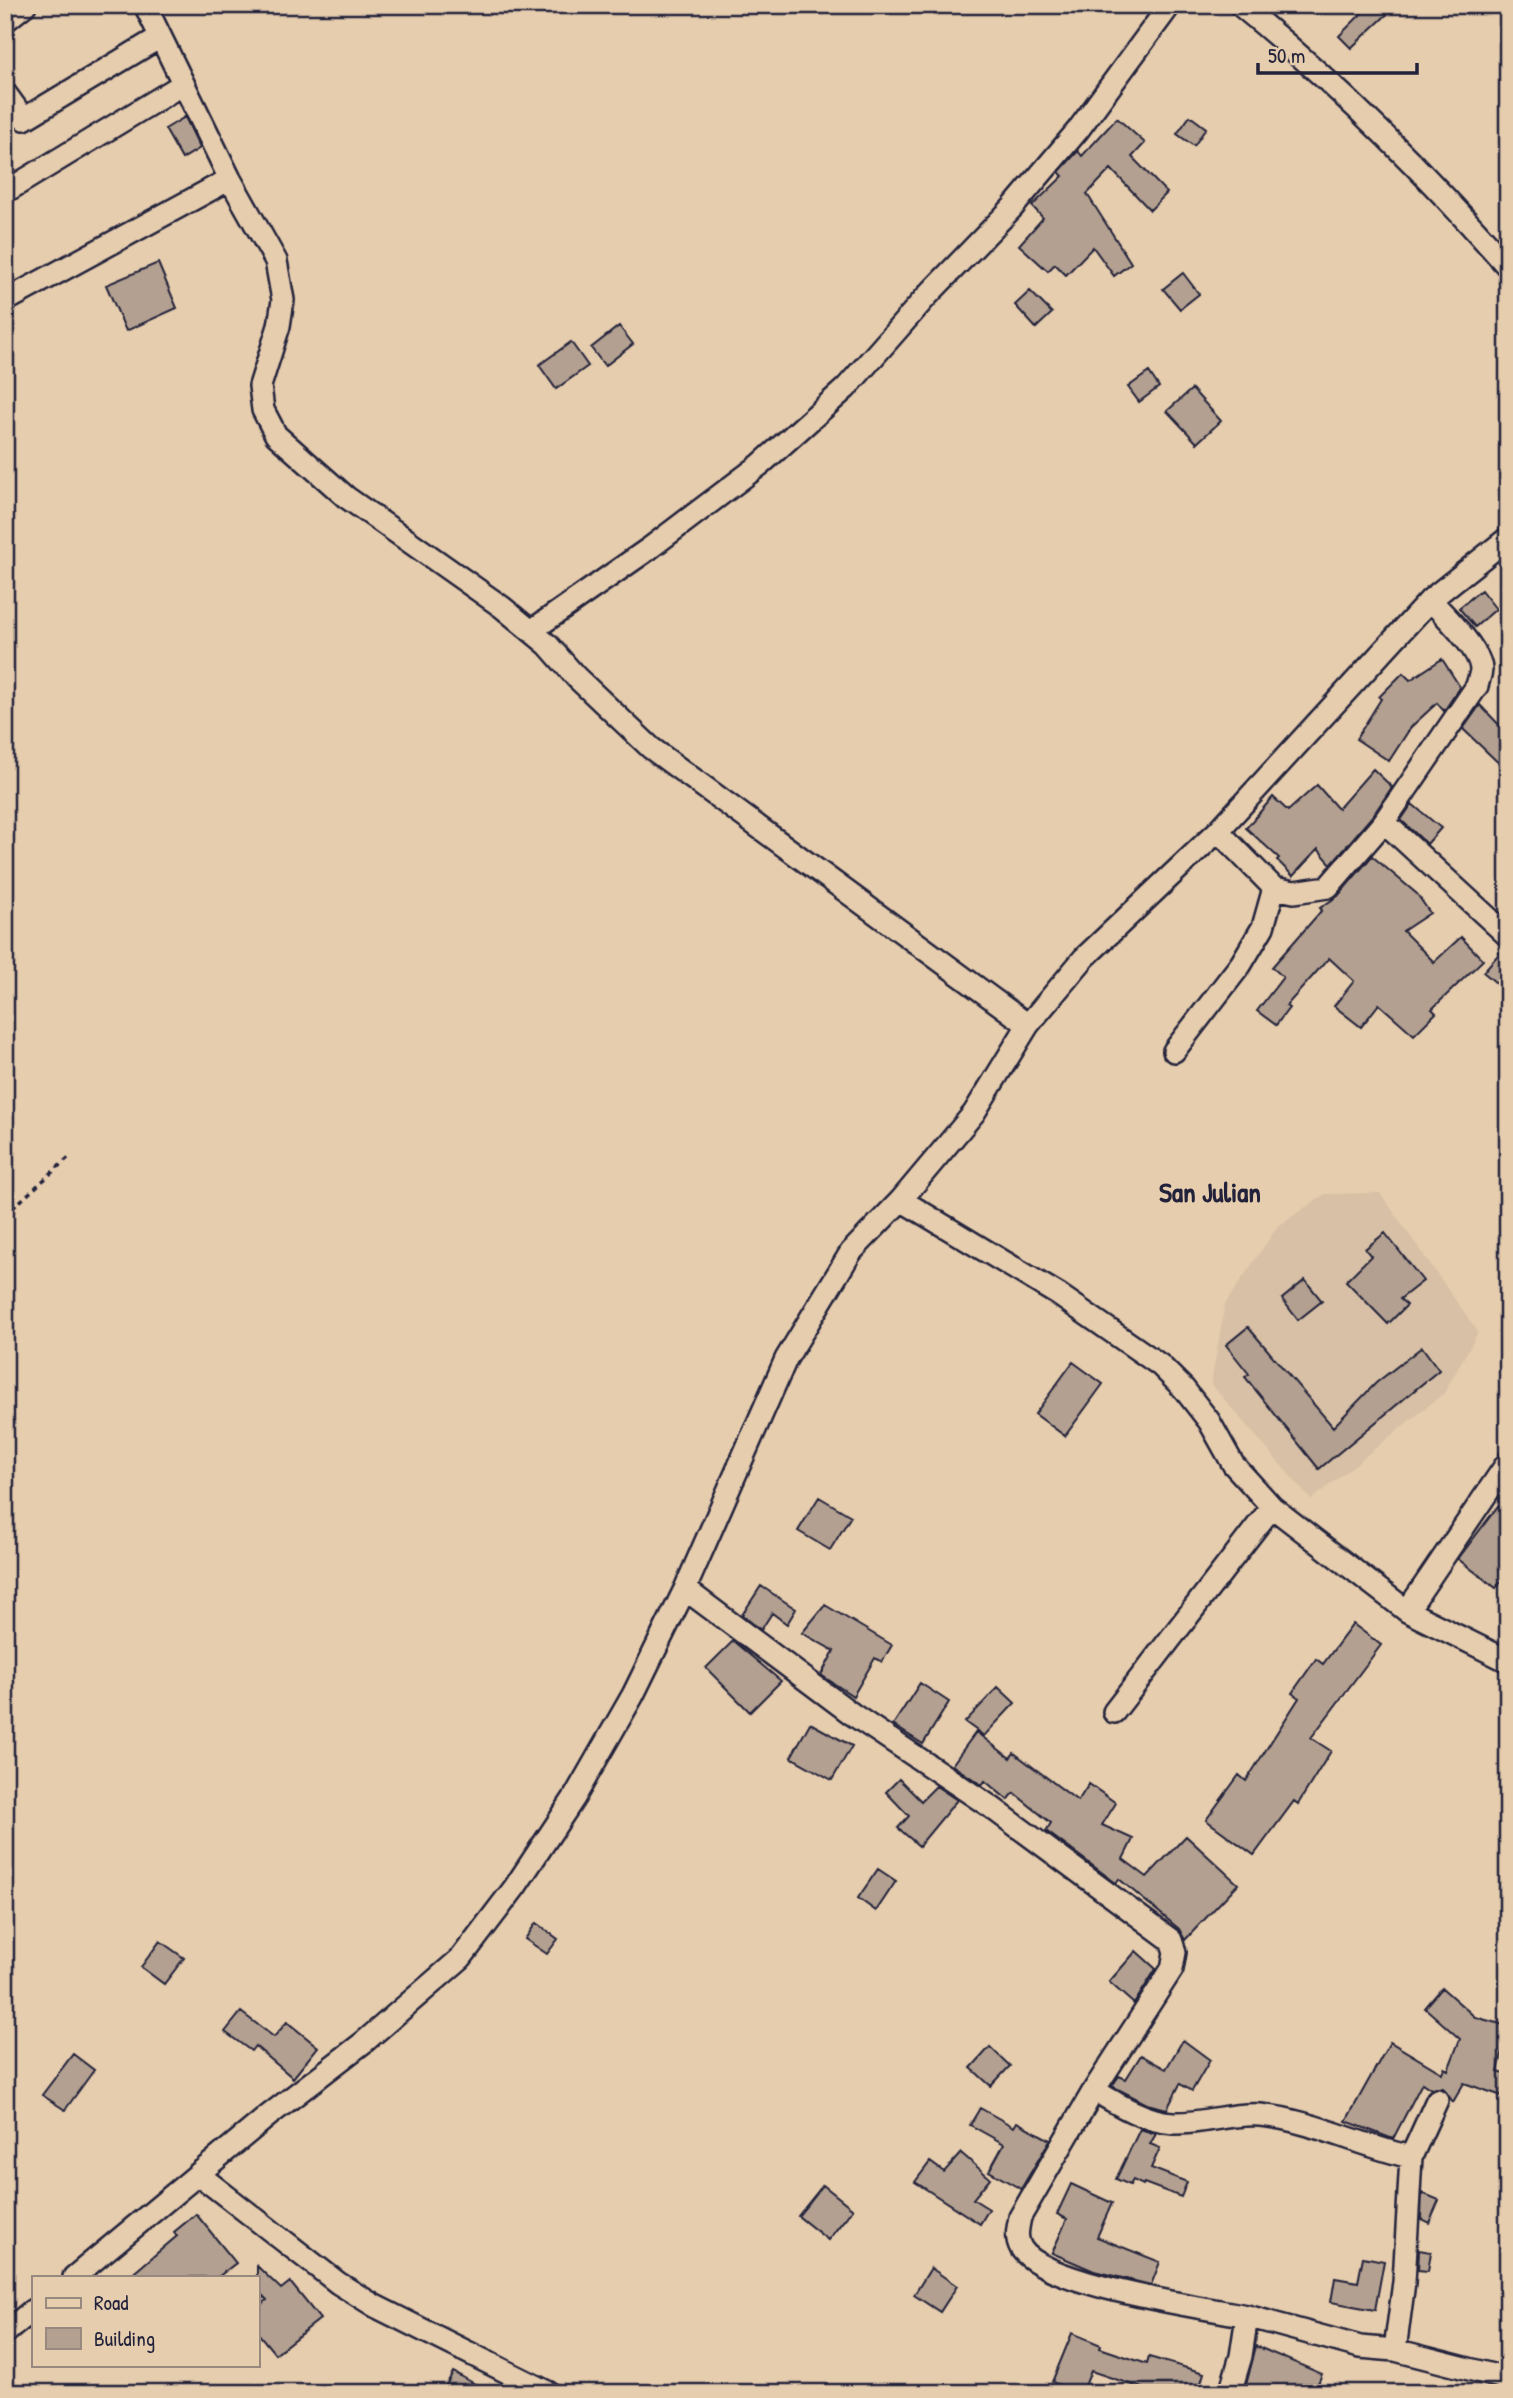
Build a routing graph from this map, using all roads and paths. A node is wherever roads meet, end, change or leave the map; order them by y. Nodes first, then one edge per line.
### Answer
1 (24, 5) edge
2 (145, 5) edge
3 (1170, 5) edge
4 (1240, 5) edge
5 (5, 21) edge
6 (160, 37) junction
7 (183, 84) junction
8 (5, 93) edge
9 (230, 179) junction
10 (5, 192) edge
11 (1508, 267) edge
12 (5, 301) edge
13 (1508, 538) edge
14 (1430, 600) junction
15 (531, 631) junction
16 (1384, 822) junction
17 (1218, 831) junction
18 (1274, 888) junction
19 (1508, 936) edge
20 (1028, 1025) junction
21 (1174, 1051) dead end
22 (68, 1158) dead end
23 (901, 1200) junction
24 (5, 1215) edge
25 (1508, 1462) edge
26 (1272, 1507) junction
27 (685, 1589) junction
28 (1406, 1611) junction
29 (1508, 1661) edge
30 (1114, 1712) dead end
31 (1094, 2090) junction
32 (1437, 2100) dead end
33 (1411, 2157) junction
34 (198, 2174) junction
35 (75, 2276) edge
36 (32, 2311) edge
37 (1247, 2316) junction
38 (5, 2333) edge
39 (1395, 2350) junction
40 (1508, 2379) edge
41 (549, 2393) edge
42 (1230, 2393) edge

1 - 5 street
2 - 6 street
3 - 15 street
4 - 11 street
6 - 7 street
6 - 8 street
7 - 9 street
7 - 10 street
9 - 12 street
9 - 15 street
13 - 14 street
14 - 16 street
14 - 17 street
15 - 20 street
16 - 18 street
16 - 19 street
17 - 18 street
17 - 20 street
18 - 21 street
20 - 23 street
22 - 24 path
23 - 26 street
23 - 27 street
25 - 28 street
26 - 28 street
26 - 30 street
27 - 31 street
27 - 34 street
28 - 29 street
31 - 33 street
31 - 37 street
32 - 33 street
33 - 39 street
34 - 35 street
34 - 41 street
36 - 38 street
37 - 39 street
37 - 42 street
39 - 40 street

